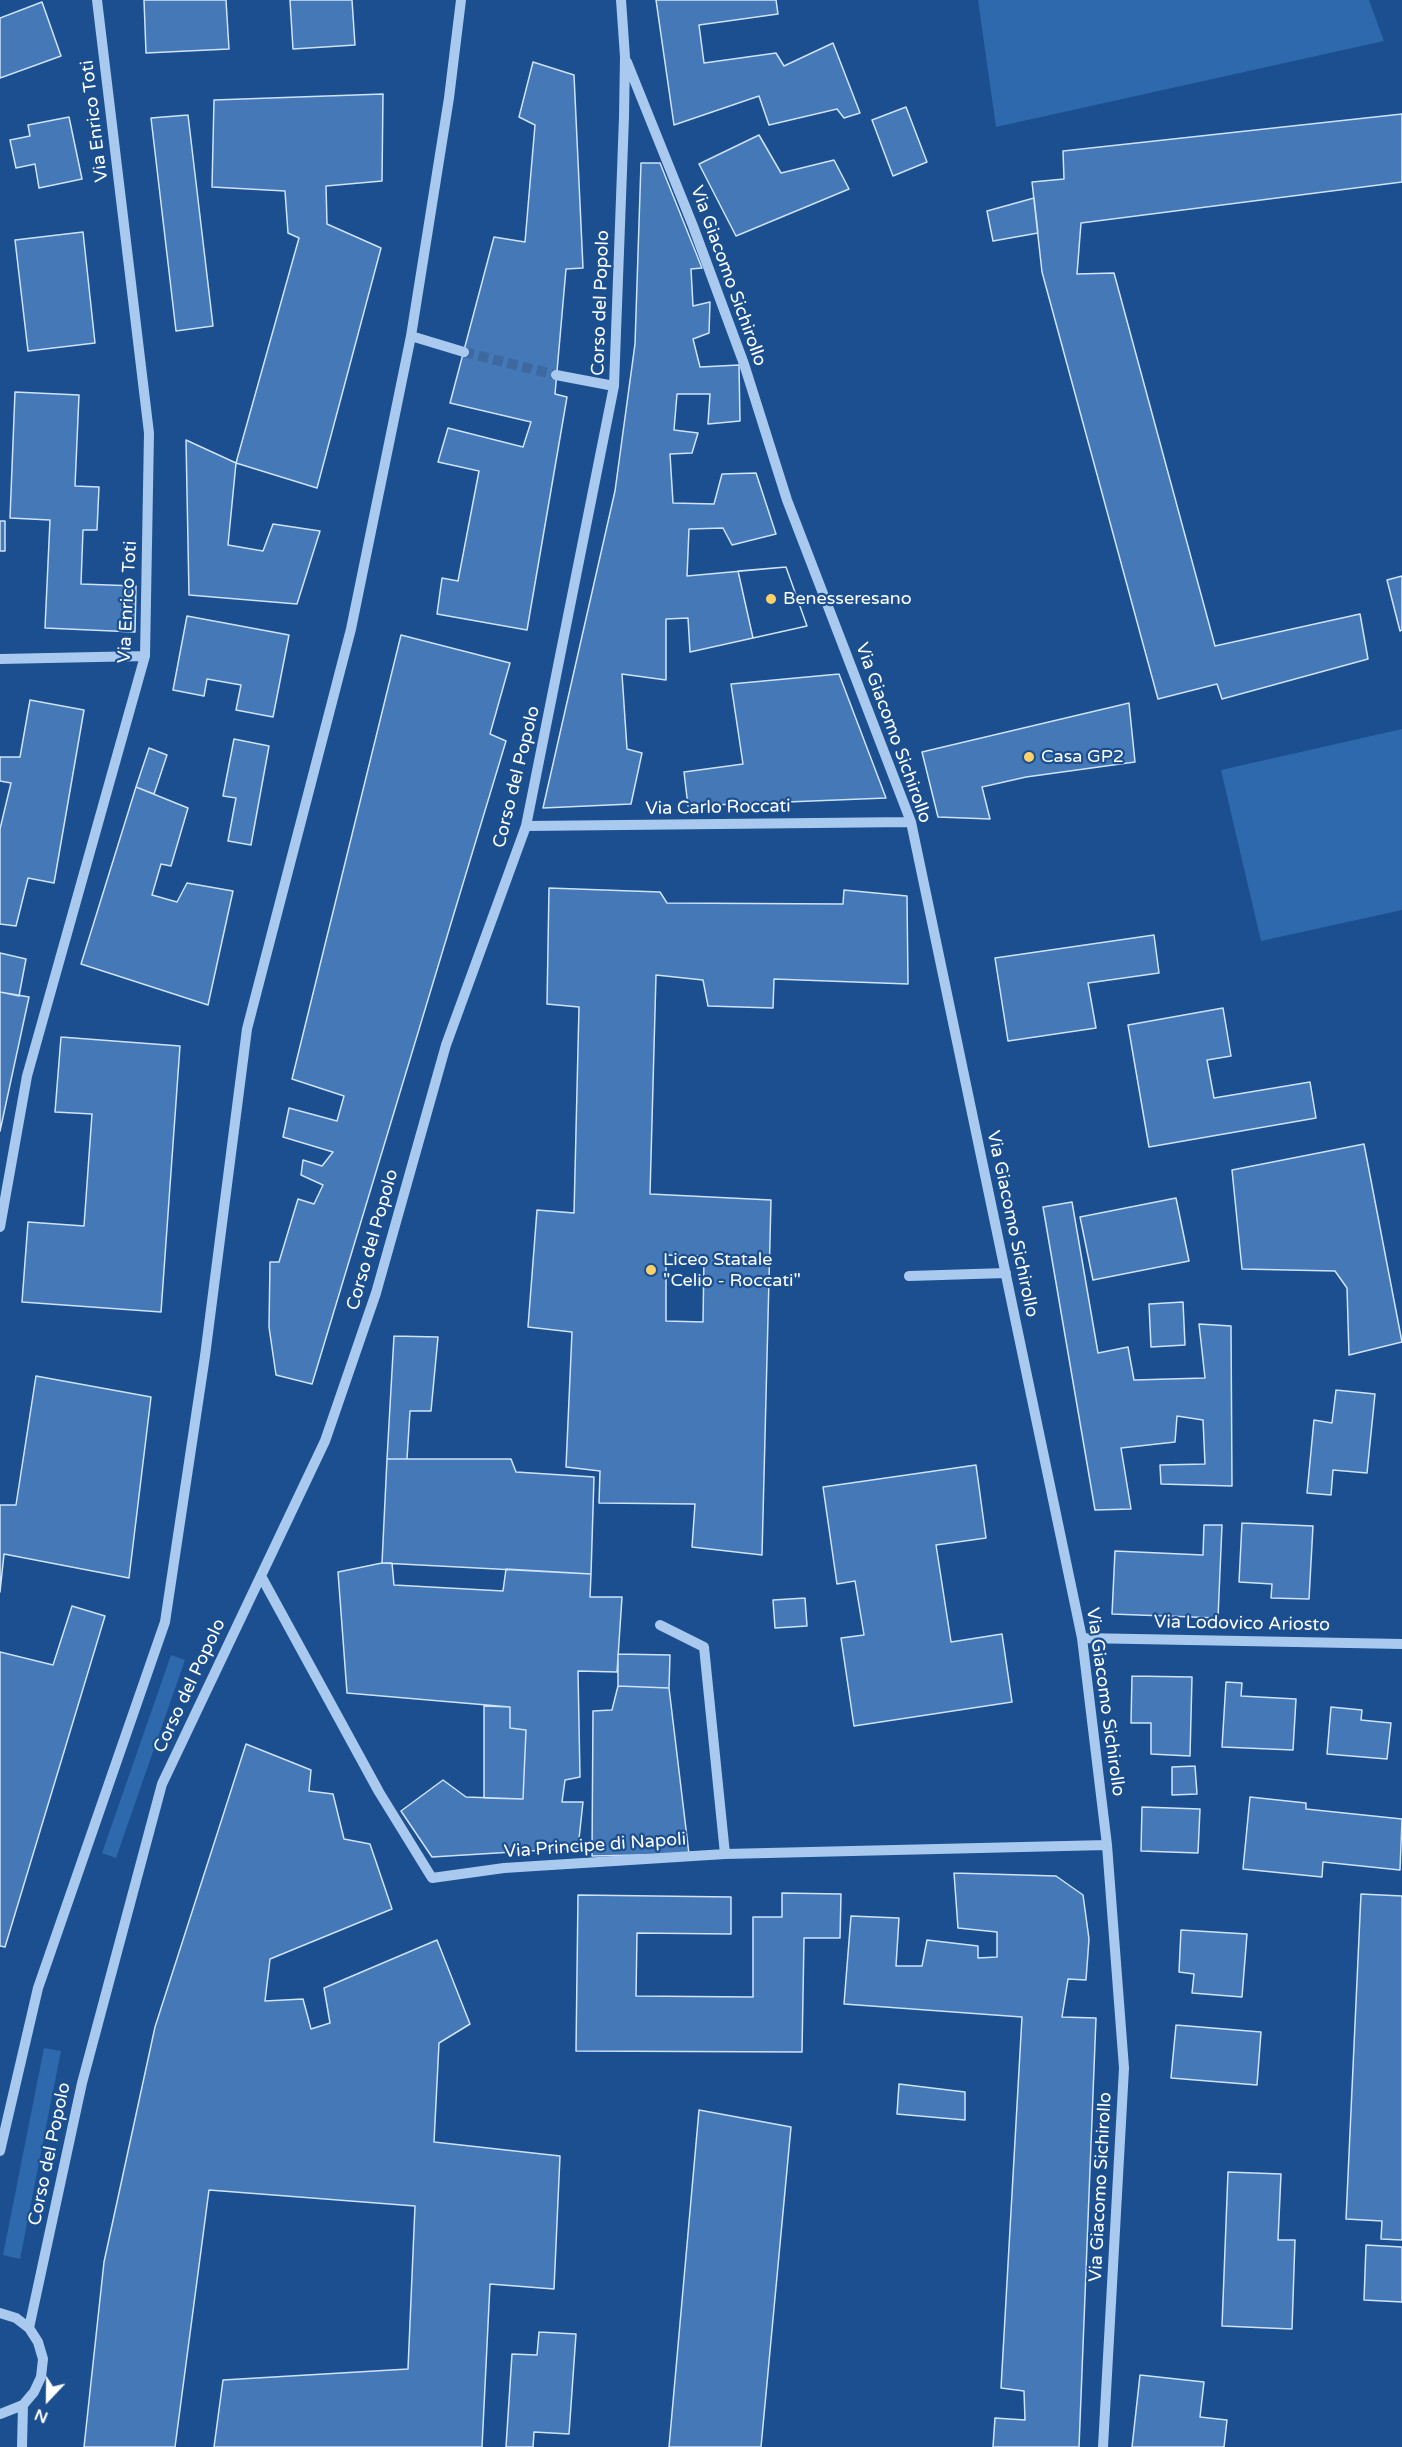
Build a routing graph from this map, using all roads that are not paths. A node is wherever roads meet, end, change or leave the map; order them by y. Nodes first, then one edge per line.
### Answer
1 (97, 0) edge
2 (460, 0) edge
3 (621, 0) edge
4 (625, 57) junction
5 (411, 336) junction
6 (464, 352) tunnel mouth
7 (556, 375) tunnel mouth
8 (614, 386) junction
9 (145, 656) junction
10 (0, 659) edge
11 (911, 822) junction
12 (526, 826) junction
13 (0, 1227) edge
14 (1006, 1273) junction
15 (909, 1276) dead end
16 (261, 1576) junction
17 (660, 1625) dead end
18 (1082, 1638) junction
19 (1402, 1644) edge
20 (1107, 1845) junction
21 (725, 1854) junction
22 (0, 2151) edge
23 (0, 2313) edge
24 (28, 2328) junction
25 (23, 2405) junction
26 (0, 2414) edge
27 (22, 2447) edge
28 (1104, 2447) edge

1 - 9 street, Via Enrico Toti
2 - 5 street, Corso del Popolo
3 - 4 street, Corso del Popolo
4 - 8 street, Corso del Popolo
4 - 11 street, Via Giacomo Sichirollo
5 - 6 street
5 - 22 street, Corso del Popolo
7 - 8 street
8 - 12 street, Corso del Popolo
9 - 10 street
9 - 13 street, Via Enrico Toti
11 - 12 street, Via Carlo Roccati
11 - 14 street, Via Giacomo Sichirollo
12 - 16 street, Corso del Popolo
14 - 15 street
14 - 18 street, Via Giacomo Sichirollo
16 - 21 street, Via Principe di Napoli
16 - 24 street, Corso del Popolo
17 - 21 street
18 - 19 street, Via Lodovico Ariosto
18 - 20 street, Via Giacomo Sichirollo
20 - 21 street, Via Principe di Napoli
20 - 28 street, Via Giacomo Sichirollo
23 - 24 street
24 - 25 street
25 - 26 street
25 - 27 street

